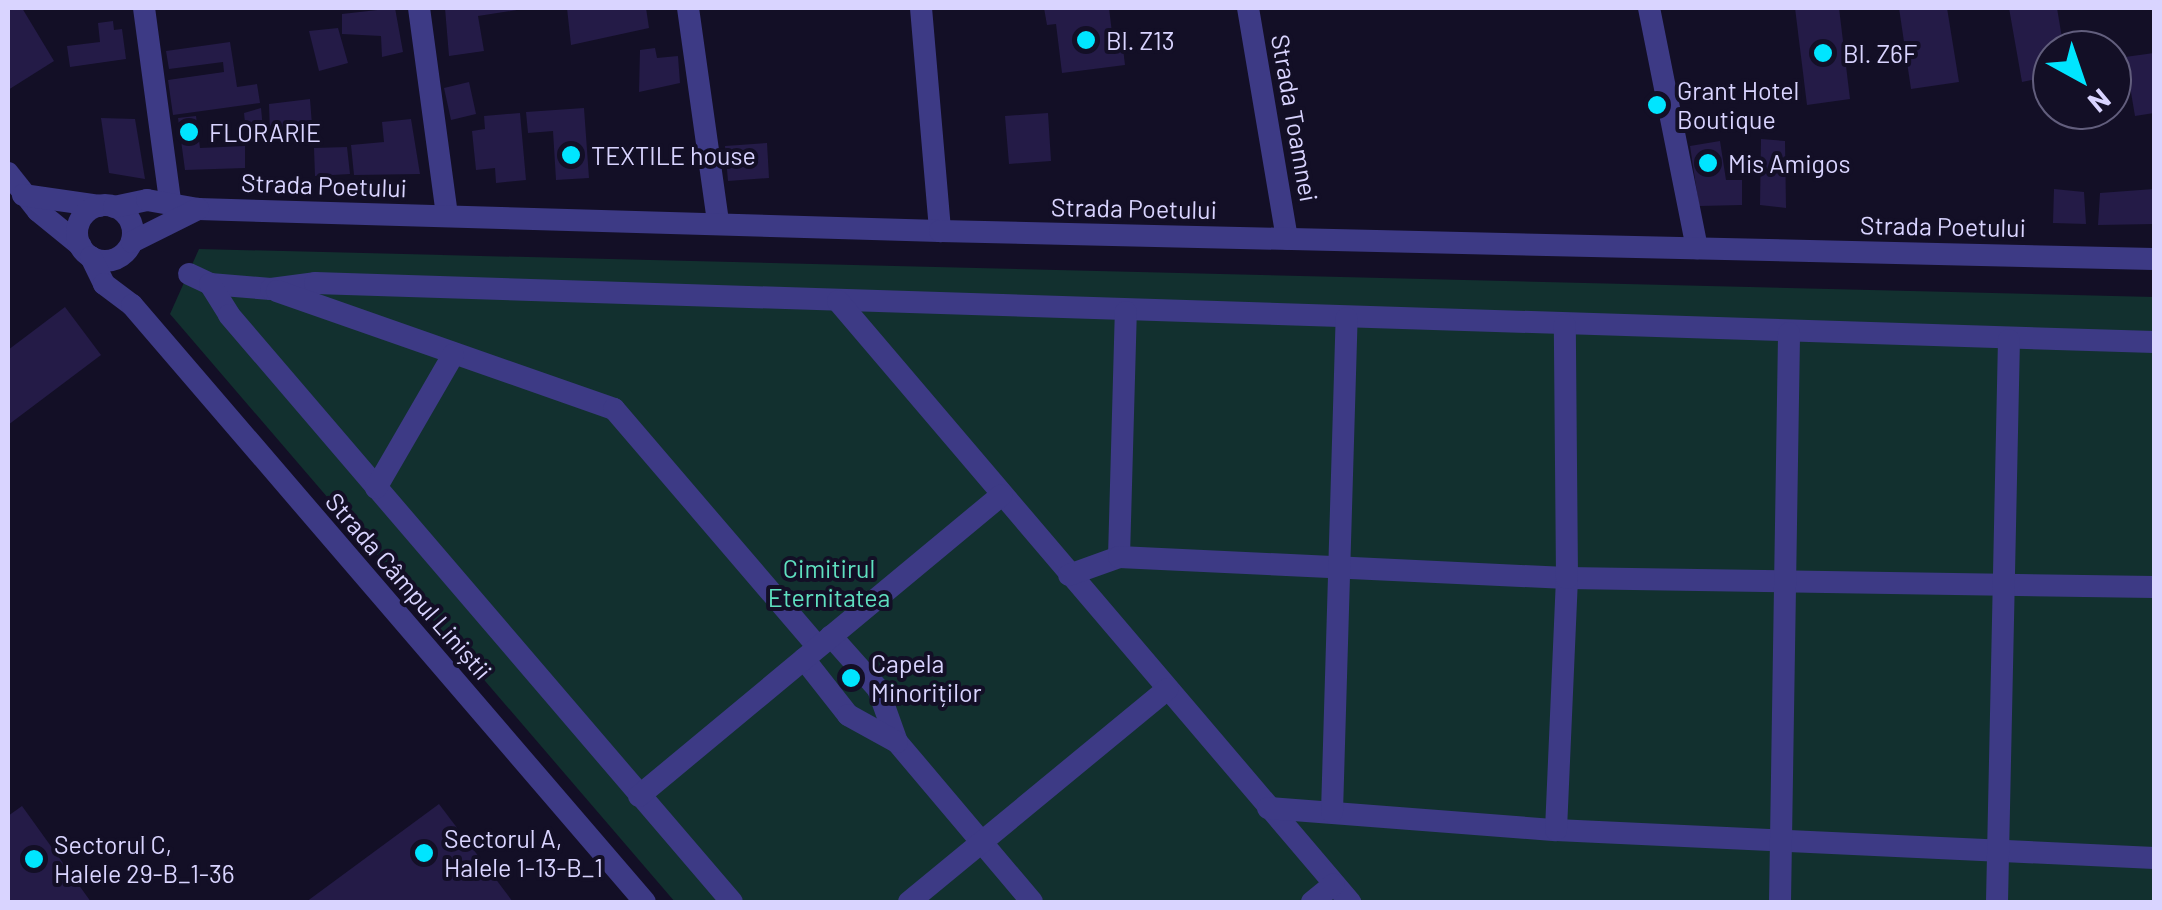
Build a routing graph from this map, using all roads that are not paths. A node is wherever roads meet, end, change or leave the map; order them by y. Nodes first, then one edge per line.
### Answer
1 (144, 8) edge
2 (419, 8) edge
3 (688, 8) edge
4 (920, 8) edge
5 (1248, 8) edge
6 (1648, 8) edge
7 (14, 188) edge
8 (170, 201) junction
9 (107, 207) junction
10 (198, 209) junction
11 (447, 216) junction
12 (718, 221) junction
13 (940, 231) junction
14 (1287, 239) junction
15 (128, 248) junction
16 (1697, 248) junction
17 (86, 252) junction
18 (2154, 259) edge
19 (272, 288) junction
20 (838, 301) junction
21 (132, 305) junction
22 (1126, 312) junction
23 (1347, 318) junction
24 (1565, 325) junction
25 (1789, 333) junction
26 (2009, 340) junction
27 (2154, 342) edge
28 (453, 355) junction
29 (376, 488) junction
30 (1001, 495) junction
31 (1119, 557) junction
32 (1338, 569) junction
33 (1070, 575) junction
34 (1567, 578) junction
35 (1782, 579) junction
36 (2001, 586) junction
37 (2154, 586) edge
38 (818, 647) junction
39 (1167, 688) junction
40 (897, 742) junction
41 (638, 796) junction
42 (1268, 808) junction
43 (1332, 812) junction
44 (1556, 830) junction
45 (980, 842) junction
46 (1783, 842) junction
47 (1998, 851) junction
48 (2154, 858) edge
49 (1342, 893) edge
50 (644, 902) edge
51 (732, 902) edge
52 (909, 902) edge
53 (1032, 902) edge
54 (1312, 902) edge
55 (1780, 902) edge
56 (1997, 902) edge

1 - 8 street
2 - 11 street
3 - 12 street
4 - 13 street
5 - 14 street, Strada Toamnei
6 - 16 street
7 - 9 street, Strada Poetului
7 - 17 street, Strada Câmpul Liniștii
8 - 9 street, Strada Poetului
8 - 10 street, Strada Poetului
9 - 15 street
9 - 17 street
10 - 11 street, Strada Poetului
10 - 15 street
11 - 12 street, Strada Poetului
12 - 13 street, Strada Poetului
13 - 14 street, Strada Poetului
14 - 16 street, Strada Poetului
15 - 17 street
15 - 21 street
16 - 18 street, Strada Poetului
17 - 21 street, Strada Câmpul Liniștii
19 - 20 street
19 - 28 street
19 - 29 street
20 - 22 street
20 - 30 street
21 - 50 street, Strada Câmpul Liniștii
22 - 23 street
22 - 31 street
23 - 24 street
23 - 32 street
24 - 25 street
24 - 34 street
25 - 26 street
25 - 35 street
26 - 27 street
26 - 36 street
28 - 29 street
28 - 38 street
29 - 41 street
30 - 33 street
30 - 38 street
31 - 32 street
31 - 33 street
32 - 34 street
32 - 43 street
33 - 39 street
34 - 35 street
34 - 44 street
35 - 36 street
35 - 46 street
36 - 37 street
36 - 47 street
38 - 40 street
38 - 40 street
38 - 41 street
39 - 42 street
39 - 45 street
40 - 45 street
41 - 51 street
42 - 43 street
42 - 49 street
43 - 44 street
44 - 46 street
45 - 52 street
45 - 53 street
46 - 47 street
46 - 55 street
47 - 48 street
47 - 56 street
49 - 54 street

